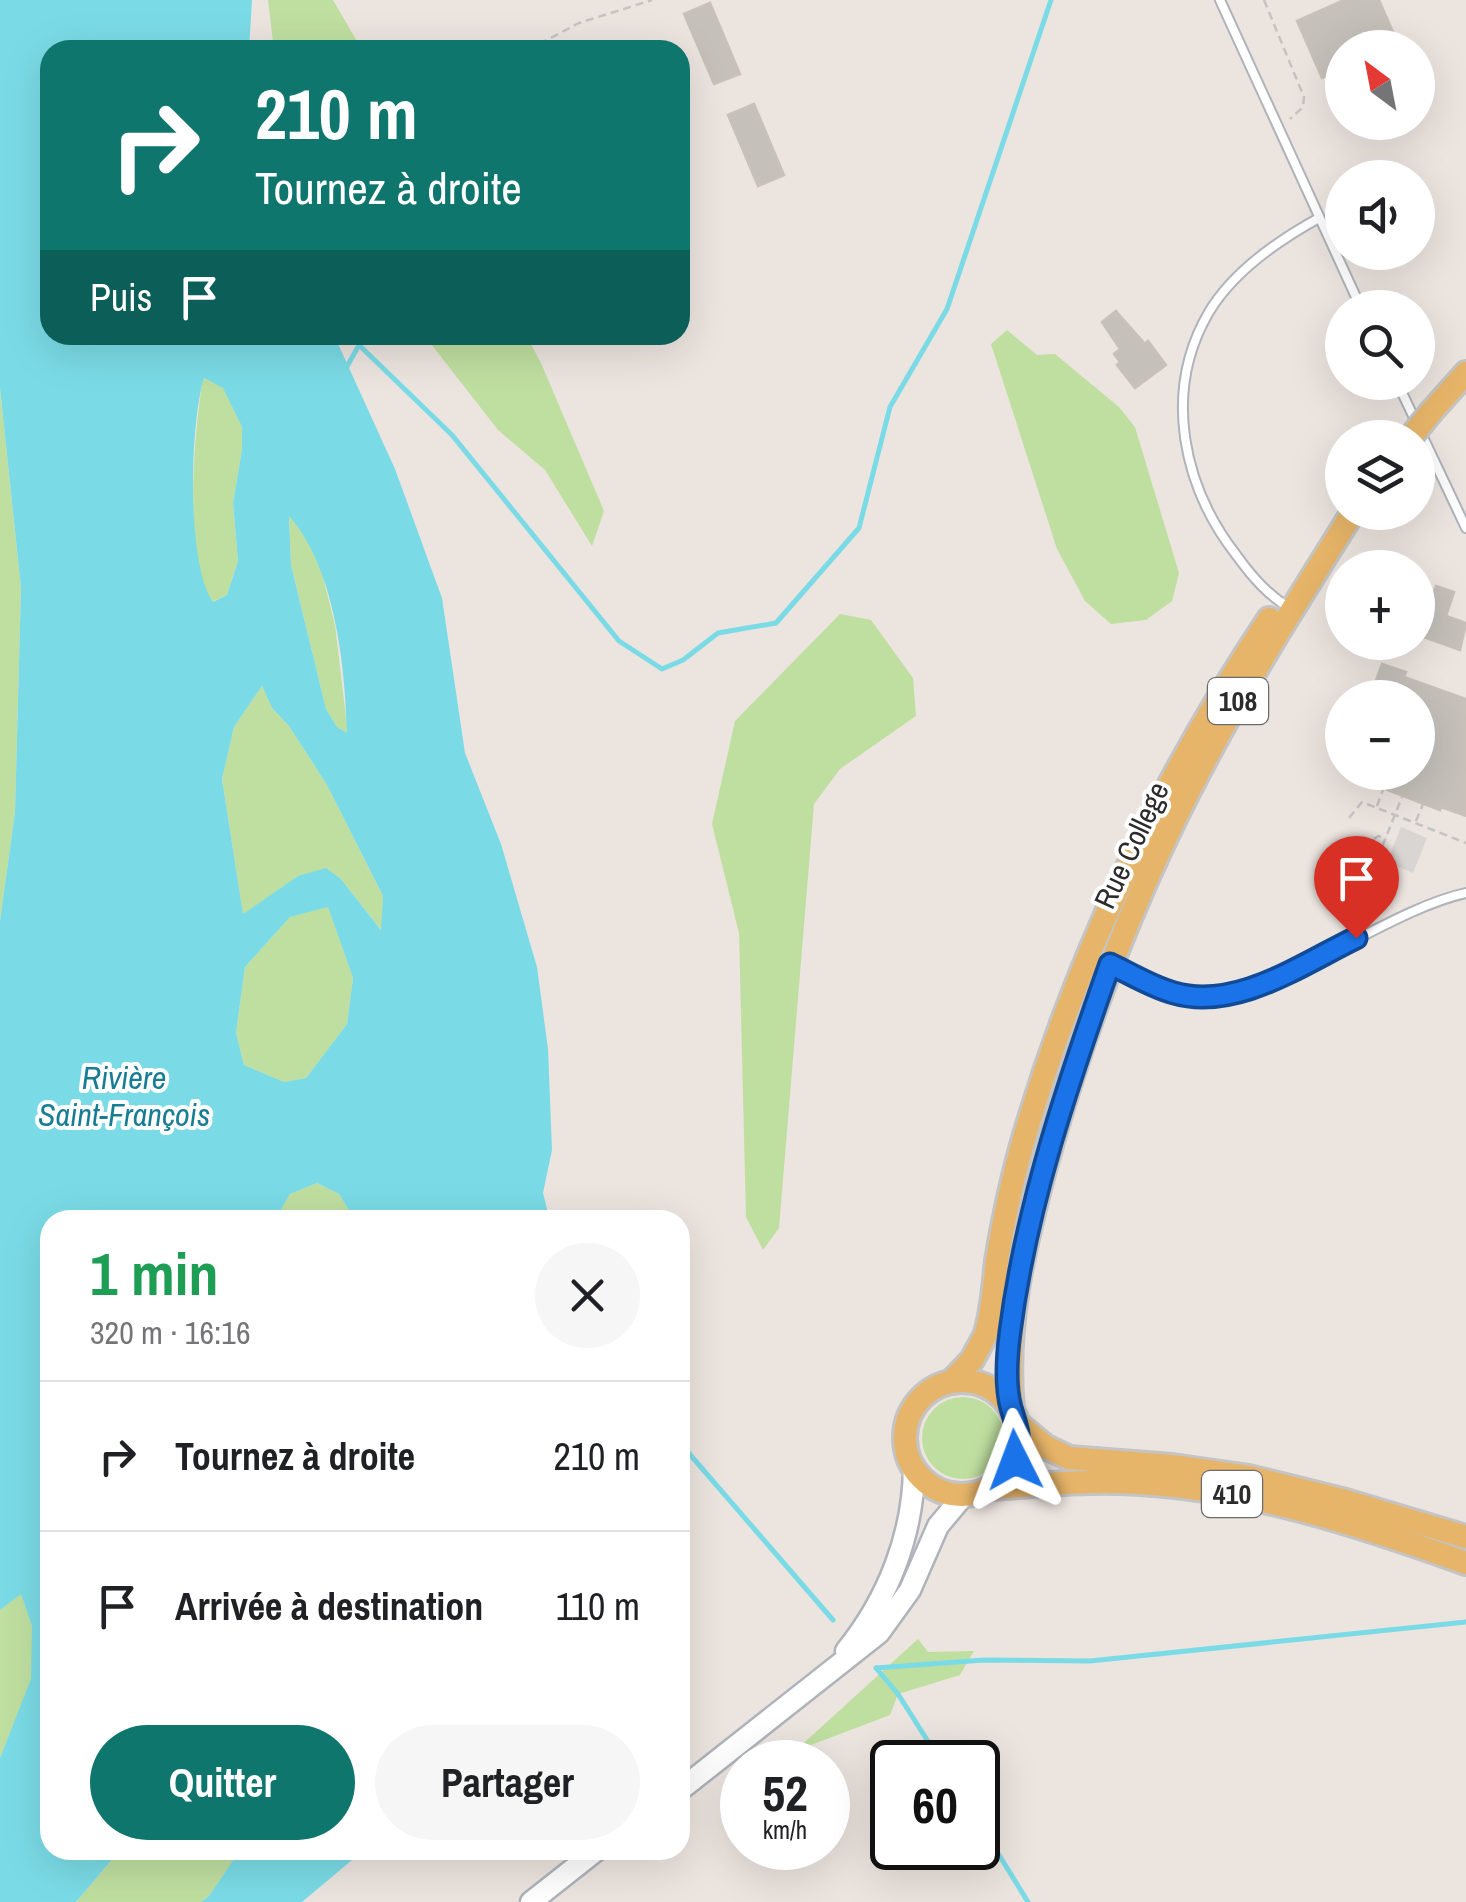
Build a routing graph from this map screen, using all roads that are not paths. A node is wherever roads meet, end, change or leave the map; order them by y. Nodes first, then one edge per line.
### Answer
1 (1220, 0) edge
2 (1319, 218) junction
3 (1353, 290) edge
4 (1466, 373) edge
5 (1406, 400) edge
6 (1425, 420) edge
7 (1466, 528) edge
8 (1339, 530) edge
9 (1286, 606) junction
10 (1466, 893) edge
11 (1110, 964) junction
12 (951, 1382) junction
13 (1014, 1416) junction
14 (914, 1469) junction
15 (989, 1488) junction
16 (964, 1495) junction
17 (1466, 1537) edge
18 (1466, 1563) edge
19 (814, 1686) junction
20 (690, 1782) edge
21 (584, 1860) edge
22 (531, 1902) edge

1 - 2 lane
2 - 3 lane
2 - 9 lane
4 - 6 main road, bridge
5 - 7 lane
8 - 9 main road, Rue College / 108
9 - 11 main road, Rue College / 108
9 - 12 main road, Rue College / 108
10 - 11 lane
11 - 13 main road, Rue College / 108
12 - 13 main road
12 - 14 main road, Rue College / 108
13 - 15 main road, Rue College / 108
13 - 17 main road, 410
14 - 16 main road
14 - 19 main road, Rue College
15 - 16 main road
15 - 18 main road, 410
16 - 19 main road, Rue College
19 - 20 main road, Rue College
21 - 22 main road

